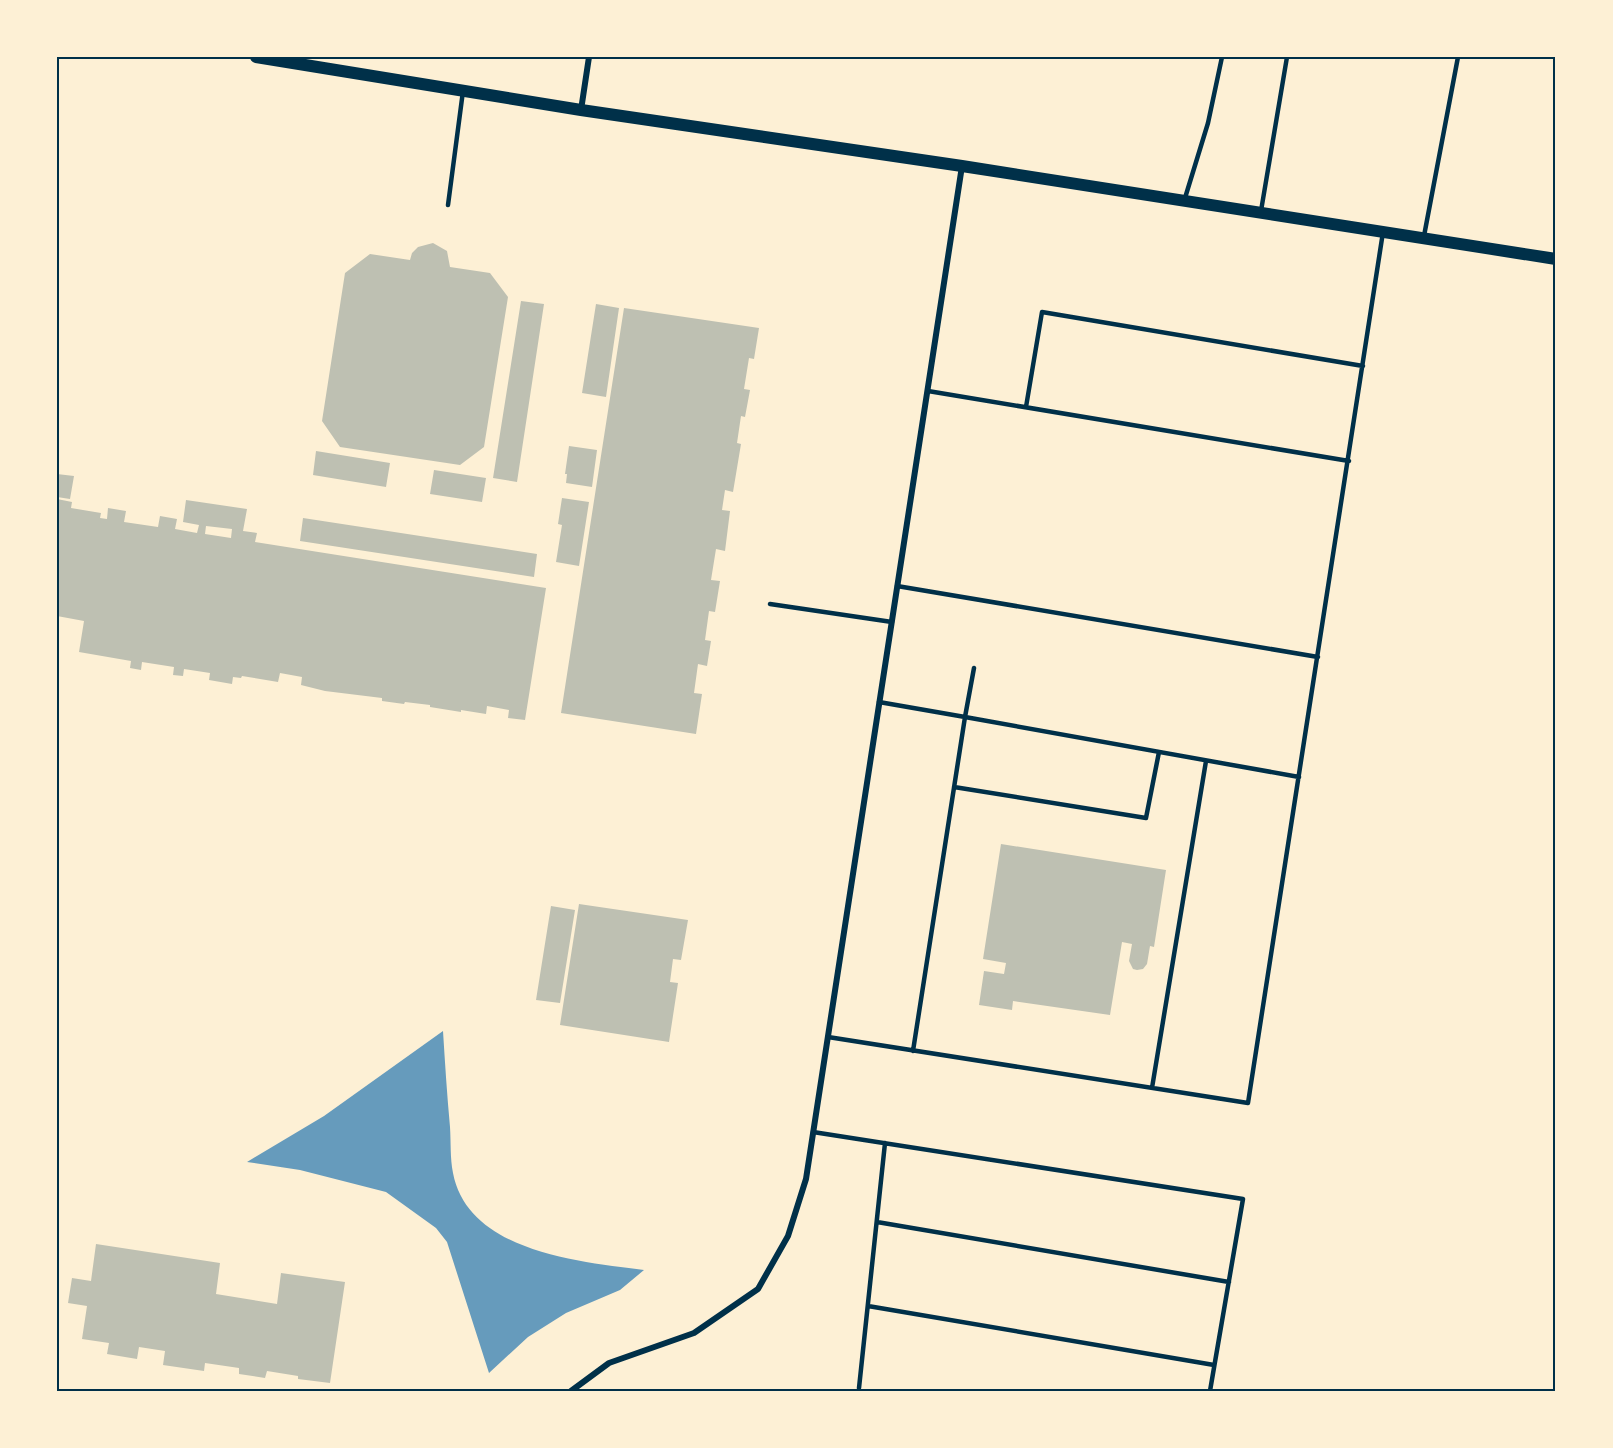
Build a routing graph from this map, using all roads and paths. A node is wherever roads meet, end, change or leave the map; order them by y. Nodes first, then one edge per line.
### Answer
1 (256, 57) edge
2 (589, 57) edge
3 (1222, 57) edge
4 (1287, 57) edge
5 (1458, 57) edge
6 (463, 91) junction
7 (581, 110) junction
8 (962, 166) junction
9 (1184, 201) junction
10 (447, 205) dead end
11 (1261, 213) junction
12 (1383, 232) junction
13 (1424, 239) junction
14 (1556, 260) edge
15 (1363, 366) junction
16 (928, 391) junction
17 (1026, 407) junction
18 (1348, 461) junction
19 (897, 586) junction
20 (770, 604) dead end
21 (892, 622) junction
22 (1318, 657) junction
23 (974, 668) dead end
24 (879, 702) junction
25 (965, 717) junction
26 (1159, 752) junction
27 (1206, 760) junction
28 (1299, 777) junction
29 (954, 787) junction
30 (828, 1037) junction
31 (913, 1051) junction
32 (1152, 1088) junction
33 (813, 1132) junction
34 (885, 1143) junction
35 (877, 1222) junction
36 (1229, 1282) junction
37 (868, 1306) junction
38 (1214, 1365) junction
39 (859, 1388) dead end
40 (571, 1391) edge
41 (1210, 1391) edge

1 - 6 main road
2 - 7 street
3 - 9 lane
4 - 11 lane
5 - 13 lane
6 - 7 main road
6 - 10 lane
7 - 8 main road
8 - 9 main road
8 - 16 street
9 - 11 main road
11 - 12 main road
12 - 13 main road
12 - 15 lane
13 - 14 main road
15 - 17 lane
15 - 18 lane
16 - 17 lane
16 - 19 street
17 - 18 lane
18 - 22 lane
19 - 21 street
19 - 22 lane
20 - 21 lane
21 - 24 street
22 - 28 lane
23 - 25 lane
24 - 25 lane
24 - 30 street
25 - 26 lane
25 - 29 lane
26 - 27 lane
26 - 29 lane
27 - 28 lane
27 - 32 lane
28 - 32 lane
29 - 31 lane
30 - 31 lane
30 - 33 street
31 - 32 lane
33 - 34 lane
33 - 40 street
34 - 35 lane
34 - 36 lane
35 - 36 lane
35 - 37 lane
36 - 38 lane
37 - 38 lane
37 - 39 lane
38 - 41 lane

